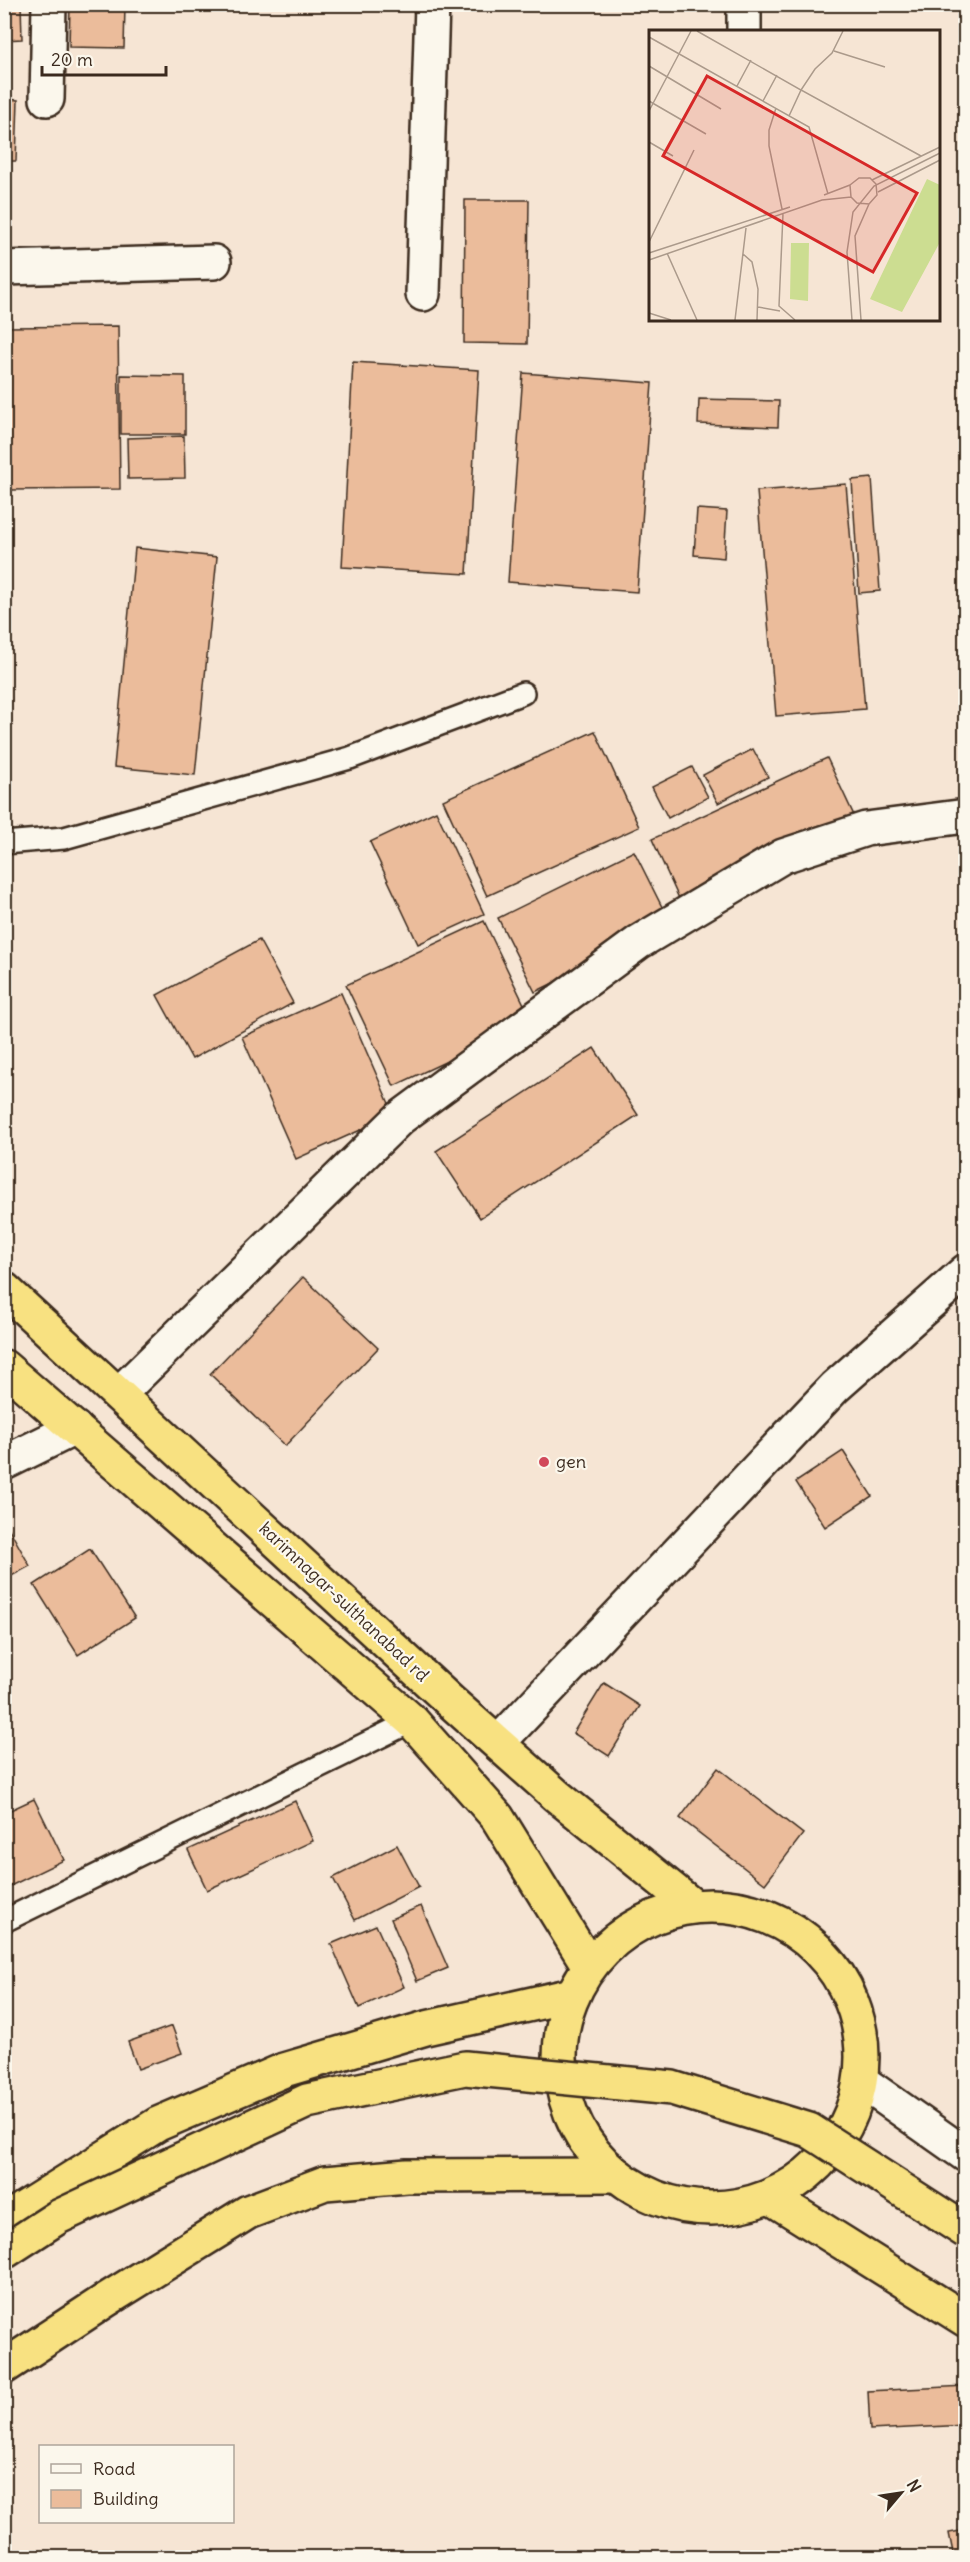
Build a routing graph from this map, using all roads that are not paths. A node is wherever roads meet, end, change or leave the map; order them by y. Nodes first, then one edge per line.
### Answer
1 (49, 4) edge
2 (432, 4) edge
3 (744, 4) edge
4 (744, 30) edge
5 (47, 99) dead end
6 (214, 262) dead end
7 (4, 268) edge
8 (423, 294) dead end
9 (523, 693) dead end
10 (966, 816) edge
11 (4, 843) edge
12 (966, 1271) edge
13 (4, 1289) edge
14 (4, 1367) edge
15 (120, 1393) junction
16 (75, 1428) junction
17 (4, 1463) edge
18 (412, 1721) junction
19 (498, 1743) junction
20 (693, 1906) junction
21 (4, 1921) edge
22 (589, 1966) junction
23 (572, 1995) junction
24 (861, 2081) junction
25 (966, 2155) edge
26 (617, 2175) junction
27 (770, 2197) junction
28 (4, 2221) edge
29 (966, 2231) edge
30 (4, 2252) edge
31 (966, 2320) edge
32 (4, 2367) edge

1 - 5 street
2 - 8 street
3 - 4 street
6 - 7 street
9 - 11 lane
10 - 15 street
12 - 19 street
13 - 15 highway, karimnagar-sulthanabad rd
14 - 16 highway
15 - 19 highway, karimnagar-sulthanabad rd
16 - 17 street
16 - 18 highway
18 - 21 lane
18 - 22 highway
19 - 20 highway, karimnagar-sulthanabad rd
20 - 22 highway
20 - 24 highway
22 - 23 highway
23 - 26 highway
23 - 28 highway
24 - 25 street
24 - 27 highway
26 - 27 highway
26 - 32 highway
27 - 31 highway
29 - 30 highway, bridge

